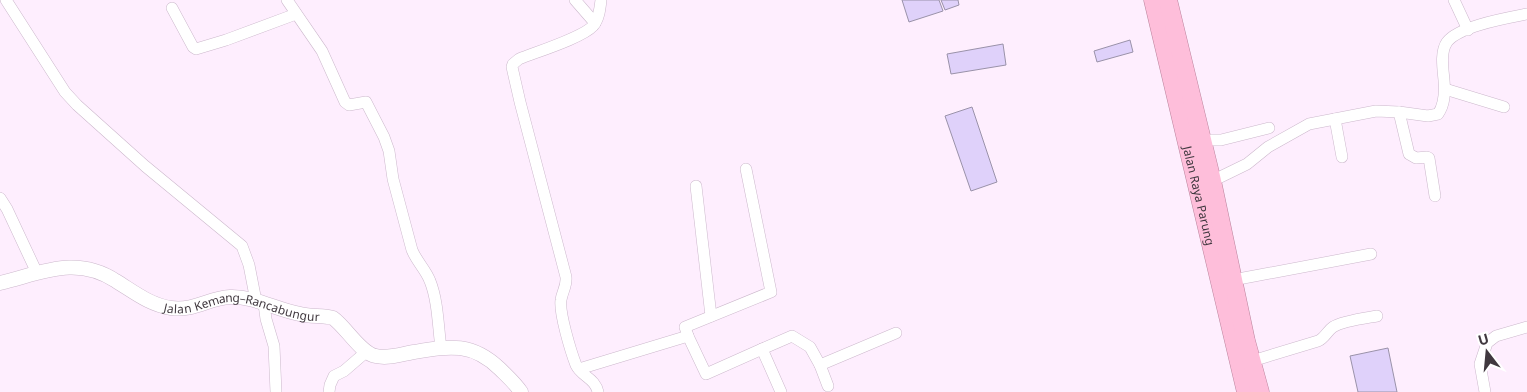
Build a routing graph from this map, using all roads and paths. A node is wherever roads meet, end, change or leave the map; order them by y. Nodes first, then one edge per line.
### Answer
1 (6, 0) edge
2 (287, 0) edge
3 (576, 0) edge
4 (601, 0) edge
5 (1153, 0) edge
6 (1168, 0) edge
7 (1454, 0) edge
8 (172, 8) dead end
9 (296, 14) junction
10 (1527, 14) edge
11 (595, 23) junction
12 (1468, 30) junction
13 (1445, 89) junction
14 (1504, 108) dead end
15 (1399, 112) junction
16 (1335, 118) junction
17 (1269, 128) dead end
18 (1201, 140) junction
19 (1342, 157) dead end
20 (746, 169) dead end
21 (1205, 185) junction
22 (696, 186) dead end
23 (1435, 196) dead end
24 (0, 198) edge
25 (1372, 254) dead end
26 (37, 273) junction
27 (1234, 280) junction
28 (0, 283) edge
29 (260, 302) junction
30 (711, 316) junction
31 (1377, 316) dead end
32 (1527, 326) edge
33 (896, 333) dead end
34 (688, 336) junction
35 (440, 348) junction
36 (762, 349) junction
37 (366, 352) junction
38 (1252, 361) junction
39 (820, 365) junction
40 (579, 369) junction
41 (828, 386) dead end
42 (276, 392) edge
43 (329, 392) edge
44 (521, 392) edge
45 (598, 392) edge
46 (781, 392) edge
47 (1246, 392) edge
48 (1260, 392) edge
49 (1485, 392) edge

1 - 29 street
2 - 9 street
3 - 11 street
4 - 11 street
5 - 21 highway, Jalan Raya Parung
6 - 18 highway, Jalan Raya Parung
7 - 12 street
8 - 9 street
9 - 35 street
10 - 12 street
11 - 40 street
12 - 13 street
13 - 14 street
13 - 15 street
15 - 16 street
15 - 23 street
16 - 19 street
16 - 21 street
17 - 18 street
18 - 21 highway, Jalan Raya Parung
20 - 30 street
21 - 27 highway, Jalan Raya Parung
21 - 47 highway, Jalan Raya Parung
22 - 30 street
24 - 26 street
25 - 27 street
26 - 28 street, Jalan Kemang–Rancabungur
26 - 29 street, Jalan Kemang–Rancabungur
27 - 38 highway, Jalan Raya Parung
29 - 37 street, Jalan Kemang–Rancabungur
29 - 42 street
30 - 34 street
31 - 38 street
32 - 49 street
33 - 39 street
34 - 36 street
34 - 40 street
35 - 37 street
35 - 44 street
36 - 39 street
36 - 46 street
37 - 43 street
38 - 48 highway, Jalan Raya Parung
39 - 41 street
40 - 45 street

